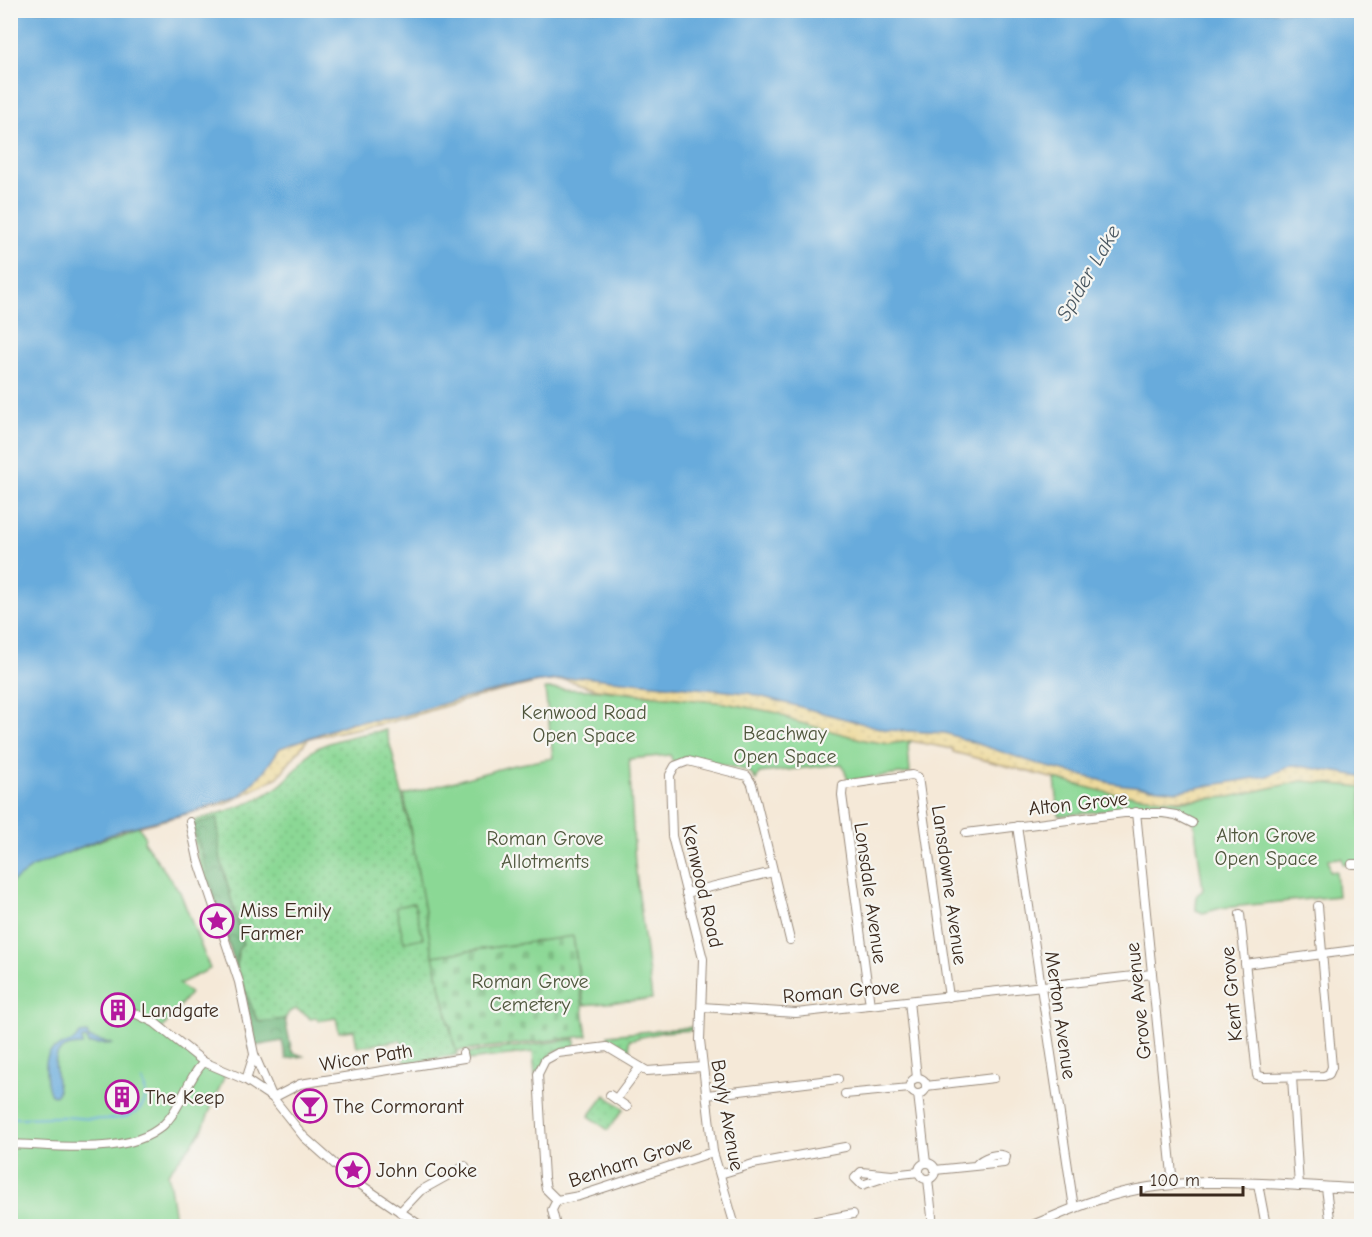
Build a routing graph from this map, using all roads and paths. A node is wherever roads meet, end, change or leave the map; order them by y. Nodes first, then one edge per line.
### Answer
1 (843, 785) joint
2 (1136, 812) junction
3 (189, 822) dead end
4 (1192, 823) dead end
5 (1017, 826) junction
6 (966, 832) dead end
7 (1352, 864) dead end
8 (1362, 864) edge
9 (773, 872) junction
10 (686, 893) junction
11 (1318, 906) dead end
12 (1240, 914) dead end
13 (790, 940) dead end
14 (1362, 949) edge
15 (1322, 954) junction
16 (1245, 964) junction
17 (1152, 974) junction
18 (1041, 987) junction
19 (949, 997) junction
20 (909, 1001) junction
21 (870, 1005) junction
22 (702, 1007) junction
23 (130, 1011) dead end
24 (463, 1053) dead end
25 (254, 1054) junction
26 (204, 1062) junction
27 (640, 1067) junction
28 (702, 1067) junction
29 (1292, 1077) junction
30 (916, 1078) junction
31 (993, 1078) dead end
32 (838, 1079) dead end
33 (246, 1080) junction
34 (926, 1086) junction
35 (910, 1088) junction
36 (845, 1094) dead end
37 (918, 1094) junction
38 (706, 1095) junction
39 (273, 1098) junction
40 (627, 1107) dead end
41 (10, 1144) edge
42 (845, 1147) dead end
43 (713, 1152) junction
44 (926, 1163) junction
45 (976, 1165) dead end
46 (465, 1166) dead end
47 (935, 1170) junction
48 (919, 1172) junction
49 (720, 1174) junction
50 (892, 1175) dead end
51 (928, 1179) junction
52 (1258, 1184) junction
53 (1173, 1185) junction
54 (1299, 1186) junction
55 (1326, 1188) junction
56 (1362, 1189) edge
57 (557, 1200) junction
58 (1074, 1208) junction
59 (399, 1212) junction
60 (853, 1215) dead end
61 (421, 1227) edge
62 (556, 1227) edge
63 (735, 1227) edge
64 (790, 1227) edge
65 (933, 1227) edge
66 (1031, 1227) edge
67 (1266, 1227) edge
68 (1331, 1227) edge

1 - 19 street, Lansdowne Avenue
1 - 21 street, Lonsdale Avenue
2 - 4 street, Alton Grove
2 - 5 street, Alton Grove
2 - 17 street, Grove Avenue
3 - 25 street
5 - 6 street, Alton Grove
5 - 18 street, Merton Avenue
7 - 8 street
9 - 10 street
9 - 10 street, Kenwood Road
9 - 13 street, Kenwood Road
10 - 22 street, Kenwood Road
11 - 15 street
12 - 16 street, Kent Grove
14 - 15 street
15 - 16 street
15 - 29 street
16 - 29 street, Kent Grove
17 - 18 street, Roman Grove
17 - 53 street, Grove Avenue
18 - 19 street, Roman Grove
18 - 58 street, Merton Avenue
19 - 20 street, Roman Grove
20 - 21 street, Roman Grove
20 - 30 street
21 - 22 street, Roman Grove
22 - 28 street, Bayly Avenue
23 - 26 street
24 - 39 street, Wicor Path
25 - 33 street
25 - 39 street
26 - 33 street
26 - 41 street
27 - 28 street
27 - 40 street
27 - 57 street
28 - 38 street, Bayly Avenue
29 - 54 street
30 - 34 street
30 - 35 street
31 - 34 street
32 - 38 street
33 - 39 street
34 - 37 street
35 - 36 street
35 - 37 street
37 - 44 street
38 - 43 street, Bayly Avenue
39 - 59 street
42 - 49 street
43 - 49 street, Bayly Avenue
43 - 57 street, Benham Grove
44 - 47 street
44 - 48 street
45 - 47 street
46 - 59 street
47 - 51 street
48 - 50 street
48 - 51 street
49 - 63 street, Bayly Avenue
51 - 65 street
52 - 53 street
52 - 54 street
52 - 67 street
53 - 58 street
54 - 55 street
55 - 56 street
55 - 68 street
57 - 62 street
58 - 66 street
59 - 61 street
60 - 64 street

